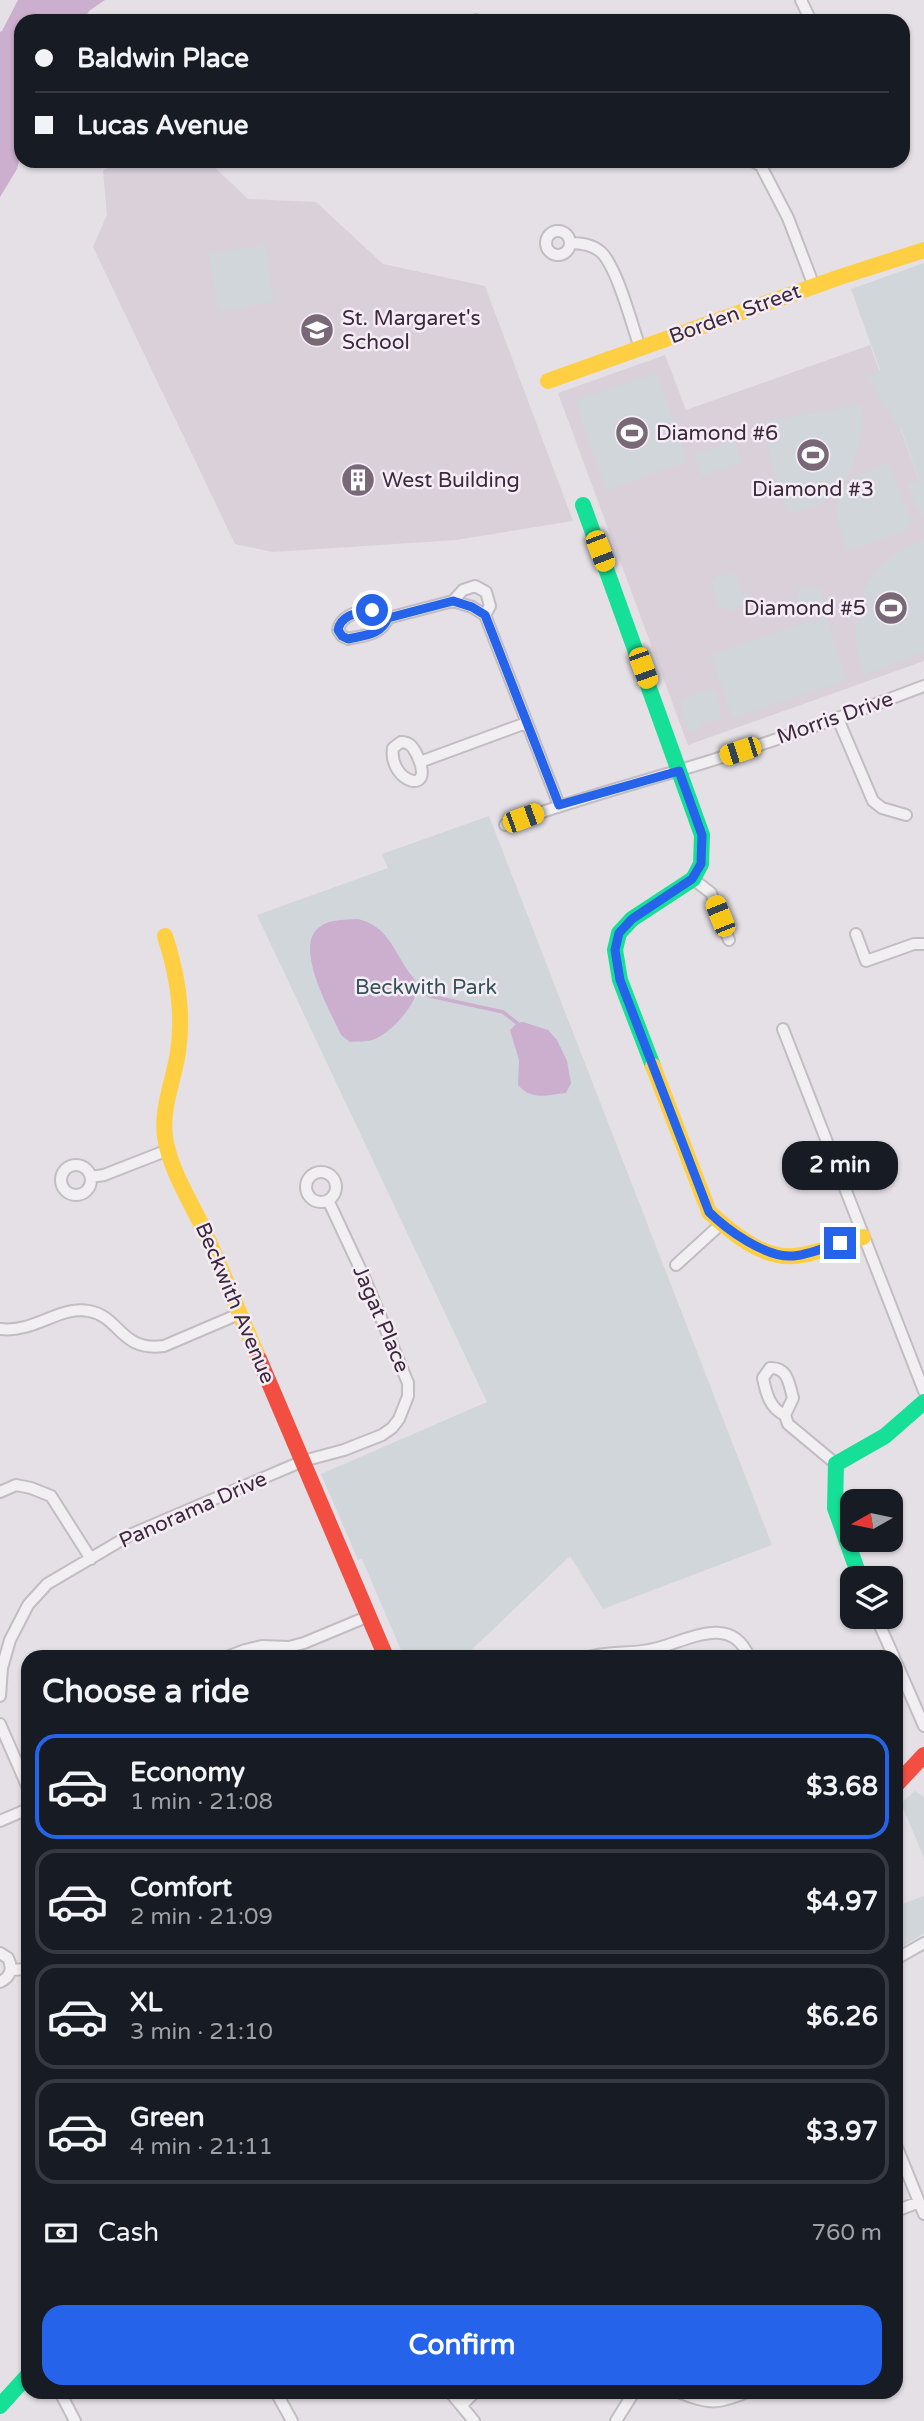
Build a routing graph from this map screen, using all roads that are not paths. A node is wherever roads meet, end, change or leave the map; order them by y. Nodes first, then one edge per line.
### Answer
1 (763, 168) edge
2 (570, 243) dead end
3 (924, 250) edge
4 (814, 286) junction
5 (640, 348) junction
6 (548, 381) dead end
7 (583, 505) dead end
8 (453, 601) junction
9 (485, 615) junction
10 (388, 618) dead end
11 (924, 686) edge
12 (838, 719) junction
13 (526, 723) junction
14 (420, 762) dead end
15 (679, 771) junction
16 (559, 805) junction
17 (905, 815) dead end
18 (505, 825) dead end
19 (692, 879) junction
20 (856, 934) dead end
21 (166, 936) dead end
22 (729, 940) dead end
23 (924, 944) edge
24 (783, 1029) dead end
25 (168, 1150) junction
26 (91, 1177) dead end
27 (328, 1200) dead end
28 (721, 1224) junction
29 (863, 1237) junction
30 (676, 1265) dead end
31 (239, 1314) junction
32 (0, 1329) edge
33 (924, 1391) edge
34 (924, 1402) edge
35 (785, 1415) dead end
36 (303, 1461) junction
37 (835, 1464) junction
38 (0, 1492) edge
39 (91, 1559) junction
40 (856, 1566) edge
41 (369, 1616) junction
42 (881, 1629) edge
43 (245, 1650) edge
44 (279, 1650) edge
45 (292, 1650) edge
46 (383, 1650) edge
47 (649, 1650) edge
48 (745, 1650) edge
49 (891, 1650) edge
50 (903, 1678) edge
51 (0, 1696) edge
52 (0, 1724) edge
53 (924, 1726) edge
54 (924, 1755) edge
55 (21, 1772) edge
56 (903, 1778) edge
57 (21, 1811) edge
58 (0, 1821) edge
59 (924, 1943) edge
60 (0, 1953) edge
61 (903, 1955) edge
62 (21, 1969) edge
63 (11, 1970) junction
64 (0, 1982) edge
65 (903, 2162) edge
66 (919, 2202) junction
67 (903, 2208) edge
68 (924, 2214) edge
69 (21, 2383) edge
70 (64, 2399) edge
71 (280, 2399) edge
72 (456, 2399) edge
73 (468, 2399) edge
74 (630, 2399) edge
75 (697, 2399) edge
76 (731, 2399) edge
77 (462, 2405) junction
78 (0, 2406) edge
79 (75, 2421) edge
80 (292, 2421) edge
81 (474, 2421) edge
82 (616, 2421) edge

1 - 4 street
2 - 5 street
3 - 4 street, Borden Street
4 - 5 street, Borden Street
5 - 6 street, Borden Street
7 - 15 street
8 - 9 street
8 - 9 street
8 - 10 street
9 - 13 street
11 - 12 street, Morris Drive
12 - 15 street, Morris Drive
12 - 17 street
13 - 14 street
13 - 16 street
15 - 16 street, Morris Drive
15 - 19 street
16 - 18 street, Morris Drive
19 - 22 street
19 - 28 street
20 - 23 street
21 - 25 street, Beckwith Avenue
24 - 29 street
25 - 26 street
25 - 31 street, Beckwith Avenue
27 - 36 street, Jagat Place
28 - 29 street
28 - 30 street
29 - 33 street
31 - 32 street
31 - 36 street, Beckwith Avenue
34 - 37 street
35 - 37 street
36 - 39 street, Panorama Drive
36 - 41 street, Beckwith Avenue
37 - 40 street
38 - 39 street
39 - 51 street, Panorama Drive
41 - 45 street
41 - 46 street, Beckwith Avenue
42 - 49 street
43 - 44 street
47 - 48 street
50 - 53 street
52 - 55 street
54 - 56 street
57 - 58 street
59 - 61 street
60 - 63 street
62 - 63 street
63 - 64 street
65 - 66 street
66 - 67 street
66 - 68 street
69 - 78 street
70 - 79 street
71 - 80 street
72 - 77 street
73 - 77 street
74 - 82 street
75 - 76 street
77 - 81 street

